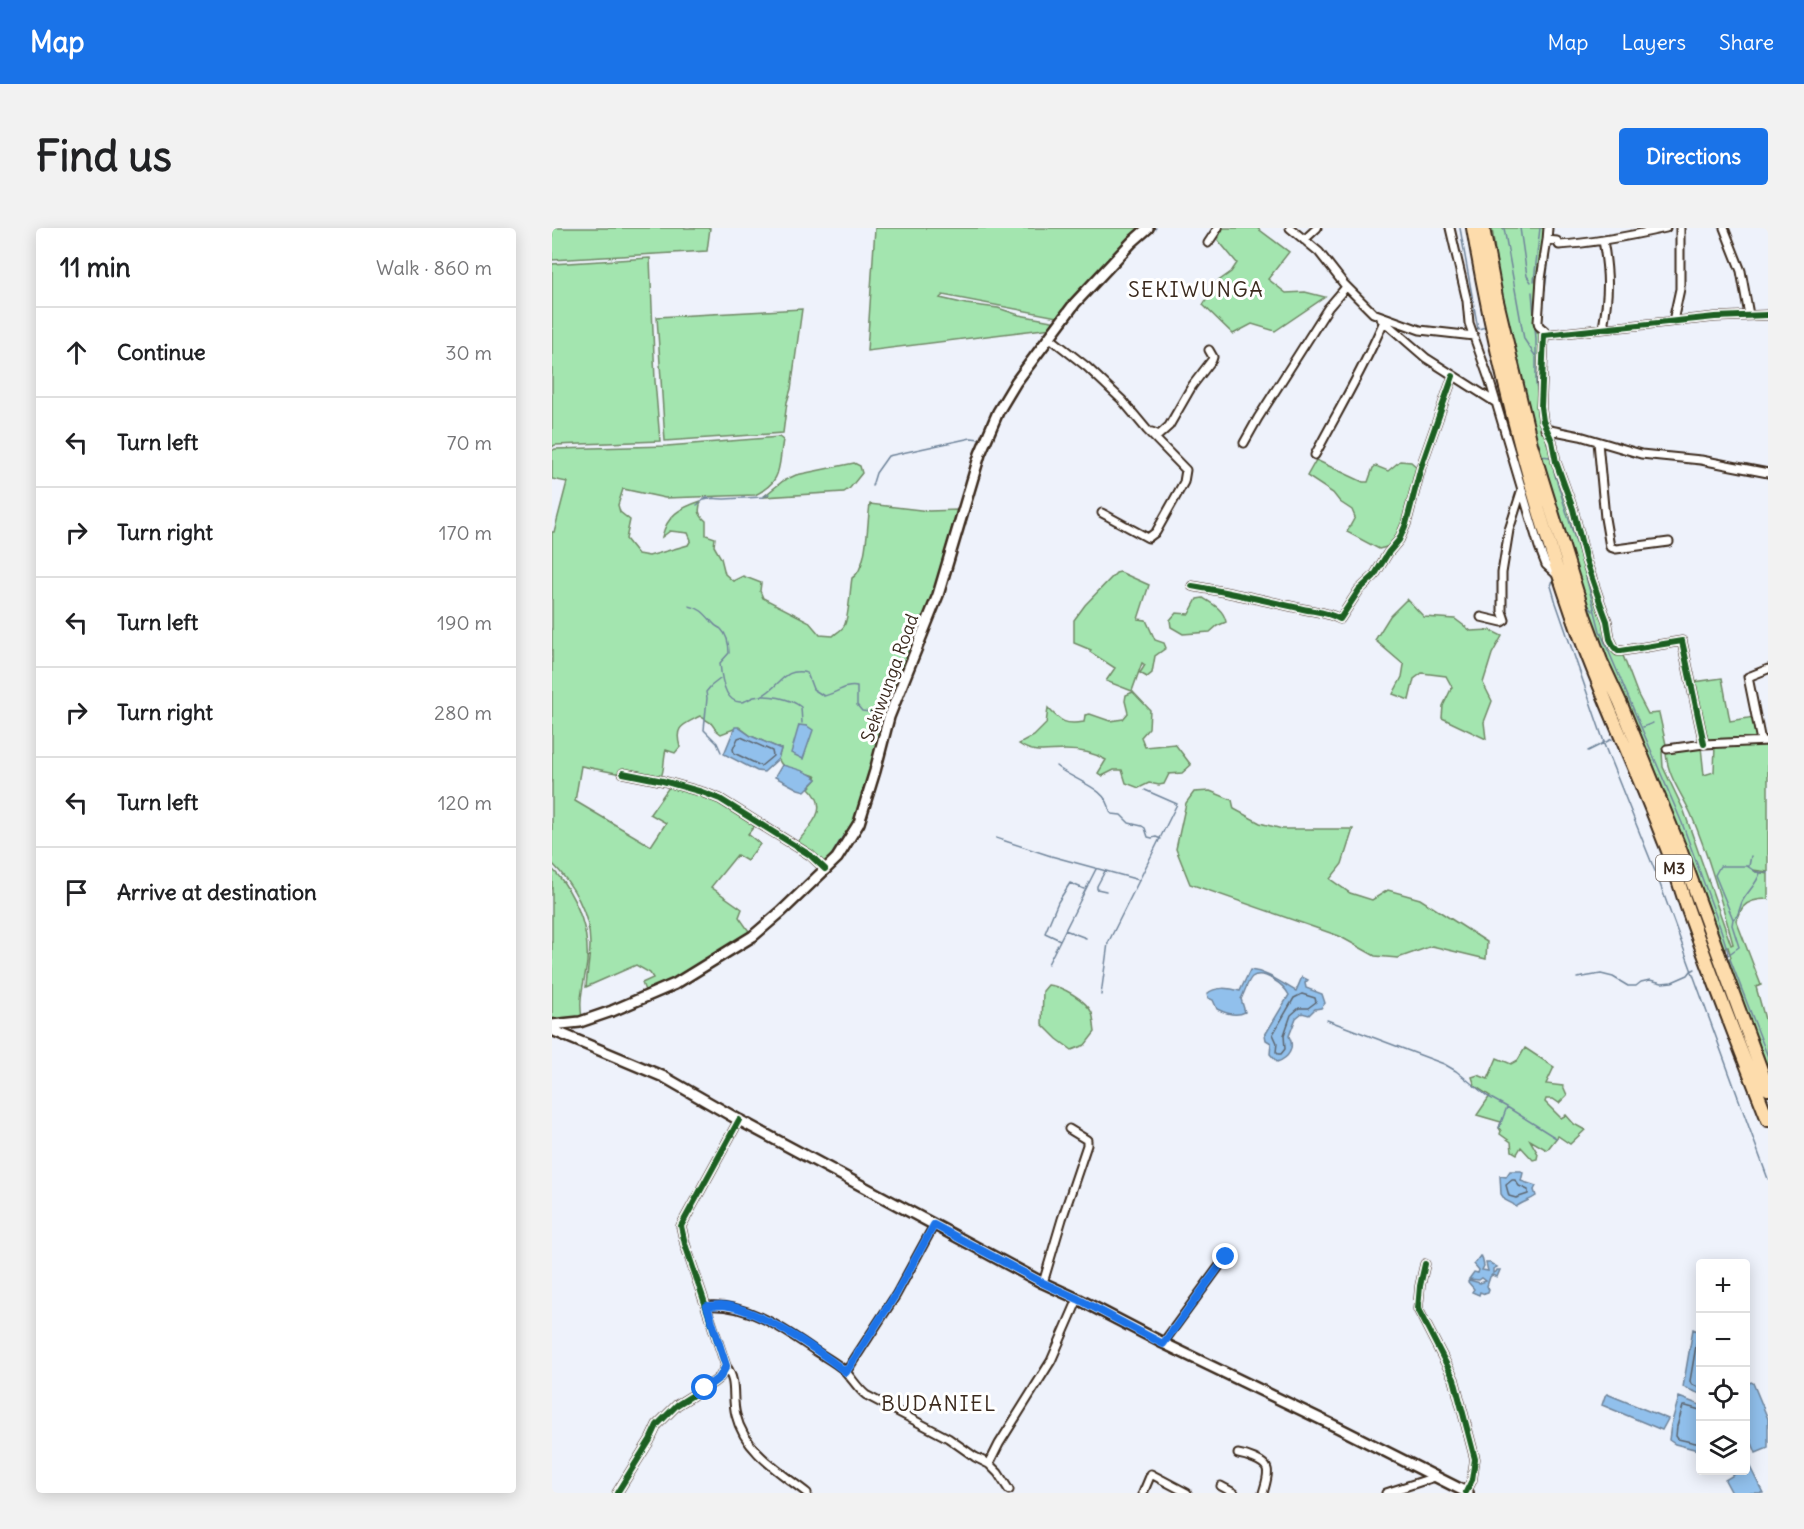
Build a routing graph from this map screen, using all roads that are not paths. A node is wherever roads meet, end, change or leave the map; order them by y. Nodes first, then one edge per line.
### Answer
1 (1148, 228) edge
2 (1218, 228) edge
3 (1290, 228) edge
4 (1317, 228) edge
5 (1450, 228) edge
6 (1473, 228) edge
7 (1483, 228) edge
8 (1548, 228) edge
9 (1666, 228) edge
10 (1680, 228) edge
11 (1724, 228) edge
12 (1304, 240) junction
13 (1547, 240) junction
14 (1603, 240) junction
15 (1208, 243) dead end
16 (1346, 286) junction
17 (1373, 313) junction
18 (1749, 315) junction
19 (1768, 315) edge
20 (1384, 321) junction
21 (1673, 321) junction
22 (1603, 328) junction
23 (1544, 335) junction
24 (1474, 336) junction
25 (1049, 337) junction
26 (1209, 350) dead end
27 (1453, 376) junction
28 (1495, 402) junction
29 (1545, 429) junction
30 (1147, 430) junction
31 (1244, 442) dead end
32 (1598, 442) junction
33 (1315, 455) dead end
34 (1768, 472) edge
35 (1522, 491) junction
36 (1102, 513) dead end
37 (1669, 542) dead end
38 (1560, 578) junction
39 (1192, 586) dead end
40 (1481, 617) dead end
41 (1768, 669) edge
42 (1764, 741) edge
43 (1704, 744) junction
44 (1667, 749) dead end
45 (623, 773) dead end
46 (825, 869) junction
47 (580, 1022) junction
48 (552, 1025) edge
49 (552, 1030) edge
50 (583, 1043) junction
51 (1768, 1089) edge
52 (740, 1120) junction
53 (1768, 1120) edge
54 (1070, 1129) dead end
55 (934, 1225) junction
56 (1226, 1257) dead end
57 (1425, 1264) dead end
58 (1043, 1283) junction
59 (1078, 1299) junction
60 (707, 1306) junction
61 (1163, 1344) junction
62 (726, 1366) junction
63 (846, 1372) junction
64 (1238, 1454) dead end
65 (989, 1464) junction
66 (1435, 1477) junction
67 (1221, 1486) dead end
68 (1009, 1490) dead end
69 (1467, 1492) edge
70 (616, 1493) edge
71 (807, 1493) edge
72 (1143, 1493) edge
73 (1187, 1493) edge
74 (1234, 1493) edge
75 (1263, 1493) edge
76 (1386, 1493) edge

1 - 25 main road, Sekiwunga Road
2 - 15 street
3 - 12 street
4 - 12 street
5 - 24 street
6 - 38 highway, M3
7 - 51 highway, M3
8 - 13 street
9 - 14 street
10 - 21 street
11 - 18 street
12 - 16 street
13 - 14 street
13 - 23 street
14 - 22 street
16 - 17 street
16 - 31 street
17 - 20 street
17 - 24 street
18 - 19 street
18 - 21 street
20 - 27 street
20 - 33 street
21 - 22 street
22 - 23 street
23 - 29 street
24 - 28 street
25 - 30 street
25 - 46 main road, Sekiwunga Road
26 - 30 street
27 - 28 street
27 - 39 street
28 - 35 street
29 - 32 street
29 - 43 street
30 - 36 street
32 - 34 street
32 - 37 street
35 - 38 street
35 - 40 street
38 - 53 highway, M3
41 - 42 street
42 - 43 street
43 - 44 street
45 - 46 street
46 - 47 main road, Sekiwunga Road
47 - 48 main road, Sekiwunga Road
47 - 50 main road
49 - 50 main road
50 - 52 main road
52 - 55 main road
52 - 60 street
54 - 58 street
55 - 58 main road
55 - 63 street
56 - 61 street
57 - 69 street
58 - 59 main road
59 - 61 main road
59 - 65 street
60 - 62 street
60 - 63 street
61 - 66 main road
62 - 70 street
62 - 71 street
63 - 65 street
64 - 75 street
65 - 68 street
66 - 69 main road
66 - 76 street
67 - 74 street
72 - 73 street

